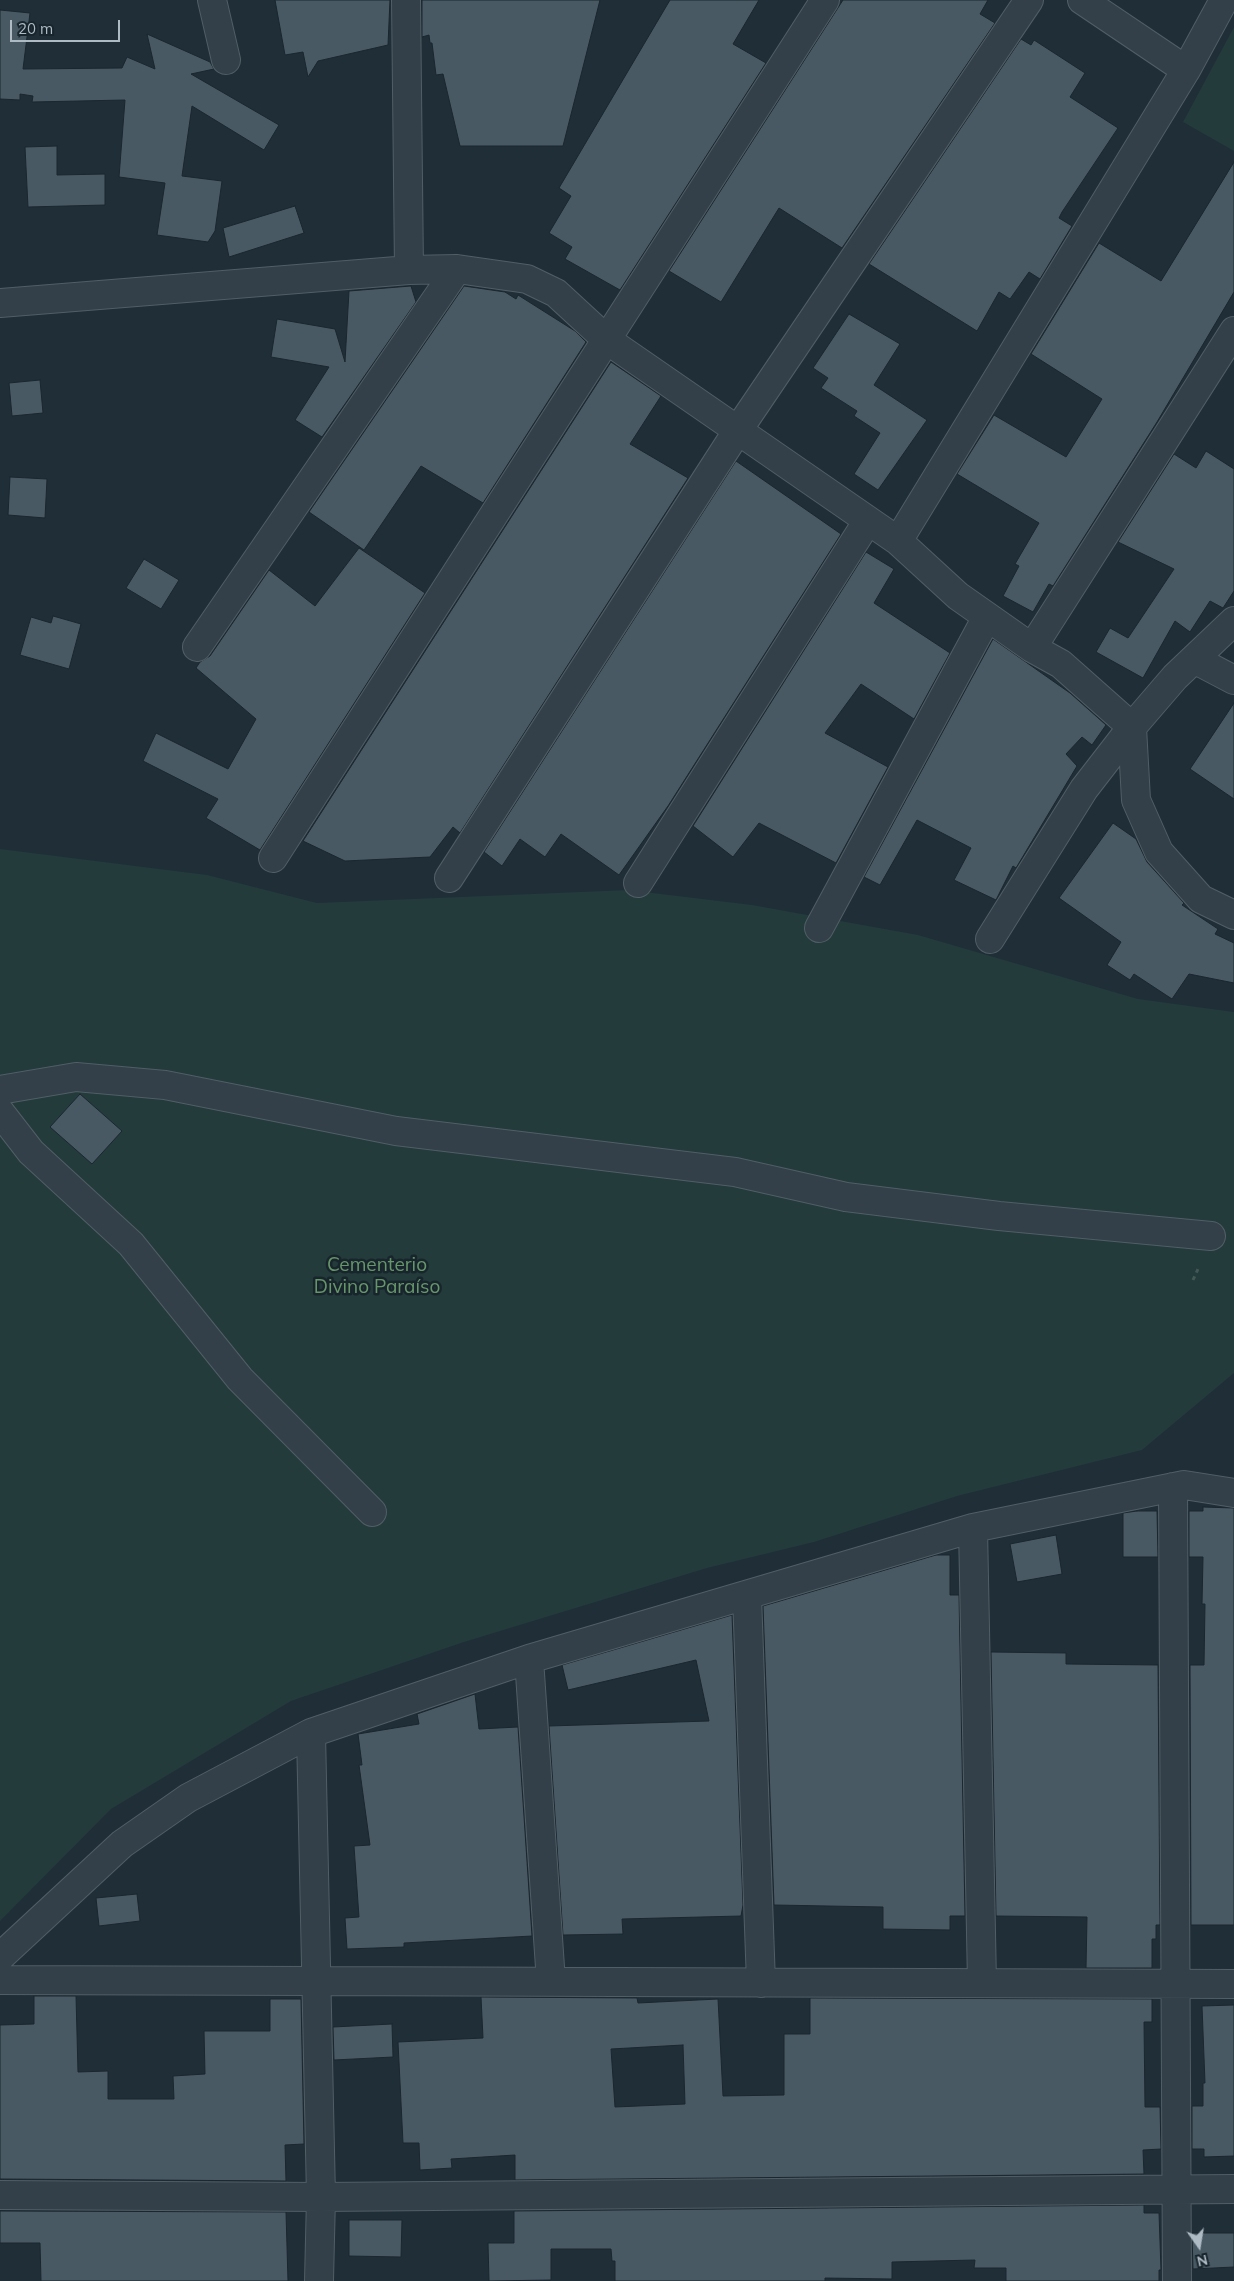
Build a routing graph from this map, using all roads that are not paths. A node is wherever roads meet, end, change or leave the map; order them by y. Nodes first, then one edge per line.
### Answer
1 (212, 0) edge
2 (406, 0) edge
3 (826, 0) edge
4 (1029, 0) edge
5 (1082, 0) edge
6 (1224, 0) edge
7 (226, 60) dead end
8 (1186, 70) junction
9 (457, 269) junction
10 (409, 270) junction
11 (0, 303) edge
12 (0, 316) edge
13 (1234, 331) edge
14 (607, 340) junction
15 (738, 430) junction
16 (867, 522) junction
17 (898, 542) junction
18 (987, 617) junction
19 (1234, 621) edge
20 (197, 647) dead end
21 (1032, 648) junction
22 (1194, 659) junction
23 (1234, 680) edge
24 (1132, 726) junction
25 (273, 858) dead end
26 (449, 878) dead end
27 (638, 884) dead end
28 (1234, 915) edge
29 (819, 928) dead end
30 (990, 939) dead end
31 (0, 1090) edge
32 (0, 1112) edge
33 (1211, 1236) dead end
34 (1173, 1487) junction
35 (1234, 1493) edge
36 (372, 1512) dead end
37 (973, 1528) junction
38 (747, 1596) junction
39 (529, 1659) junction
40 (311, 1733) junction
41 (0, 1957) edge
42 (0, 1980) edge
43 (318, 1981) junction
44 (551, 1982) junction
45 (761, 1982) junction
46 (982, 1983) junction
47 (1175, 1984) junction
48 (1234, 1984) edge
49 (1176, 2189) junction
50 (1234, 2189) edge
51 (0, 2195) edge
52 (321, 2198) junction
53 (319, 2281) edge
54 (1177, 2281) edge

1 - 7 street
2 - 10 street
3 - 14 street
4 - 15 street
5 - 8 street
6 - 8 street
8 - 17 street
9 - 10 street
9 - 14 street
9 - 20 street
10 - 11 street
11 - 12 street
13 - 21 street
14 - 15 street
14 - 25 street
15 - 16 street
15 - 26 street
16 - 17 street
16 - 27 street
17 - 18 street
18 - 21 street
18 - 29 street
19 - 22 street
21 - 24 street
22 - 23 street
22 - 24 street
24 - 28 street
24 - 30 street
31 - 33 street
32 - 36 street
34 - 35 street
34 - 37 street
34 - 47 street
37 - 38 street
37 - 46 street
38 - 39 street
38 - 45 street
39 - 40 street
39 - 44 street
40 - 41 street
40 - 43 street
42 - 43 street
43 - 44 street
43 - 52 street
44 - 45 street
45 - 46 street
46 - 47 street
47 - 48 street
47 - 49 street
49 - 50 street
49 - 52 street
49 - 54 street
51 - 52 street
52 - 53 street

